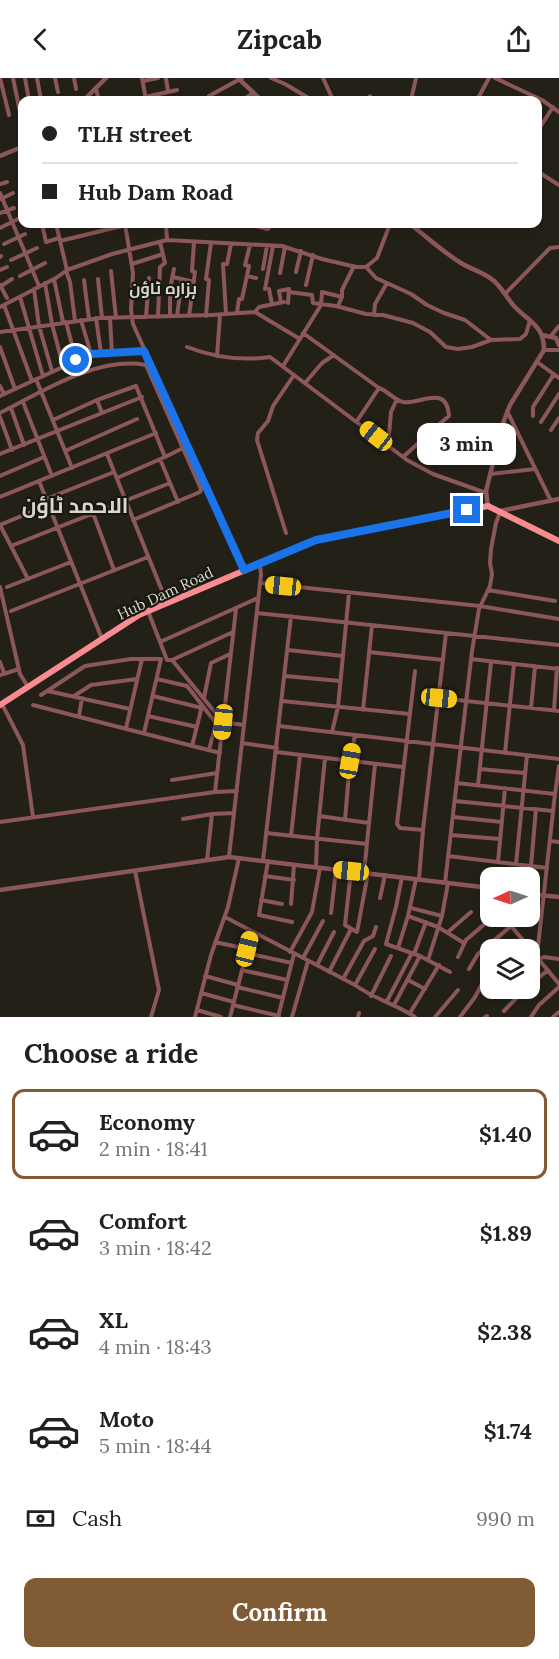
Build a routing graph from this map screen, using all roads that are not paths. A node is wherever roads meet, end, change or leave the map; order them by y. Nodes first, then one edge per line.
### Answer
1 (0, 78) edge
2 (13, 78) edge
3 (25, 78) edge
4 (38, 78) edge
5 (55, 78) edge
6 (74, 78) edge
7 (106, 78) edge
8 (158, 78) edge
9 (166, 78) edge
10 (239, 78) edge
11 (271, 78) edge
12 (323, 78) edge
13 (416, 78) edge
14 (489, 78) edge
15 (495, 78) edge
16 (143, 80) edge
17 (76, 89) dead end
18 (96, 89) junction
19 (177, 90) dead end
20 (58, 92) dead end
21 (168, 92) junction
22 (253, 93) junction
23 (28, 96) edge
24 (40, 96) edge
25 (88, 96) edge
26 (98, 96) edge
27 (145, 96) edge
28 (155, 96) edge
29 (209, 96) dead end
30 (249, 96) edge
31 (256, 96) edge
32 (305, 96) edge
33 (331, 96) edge
34 (412, 96) edge
35 (479, 96) edge
36 (533, 96) edge
37 (542, 100) edge
38 (18, 102) edge
39 (553, 107) junction
40 (559, 112) edge
41 (9, 115) dead end
42 (542, 124) edge
43 (18, 149) edge
44 (0, 156) edge
45 (542, 174) edge
46 (7, 182) dead end
47 (0, 184) edge
48 (559, 186) edge
49 (14, 193) dead end
50 (1, 197) edge
51 (14, 207) dead end
52 (7, 210) junction
53 (0, 213) edge
54 (18, 219) edge
55 (12, 222) junction
56 (0, 228) edge
57 (43, 228) edge
58 (57, 228) edge
59 (110, 228) edge
60 (127, 228) edge
61 (167, 228) edge
62 (388, 228) edge
63 (415, 228) edge
64 (25, 234) dead end
65 (18, 237) junction
66 (60, 240) junction
67 (167, 240) junction
68 (160, 242) junction
69 (194, 242) junction
70 (211, 243) junction
71 (4, 244) dead end
72 (231, 244) junction
73 (250, 245) junction
74 (267, 246) junction
75 (273, 246) junction
76 (285, 247) junction
77 (559, 247) edge
78 (37, 248) dead end
79 (130, 249) junction
80 (302, 251) junction
81 (25, 254) junction
82 (163, 254) junction
83 (313, 255) junction
84 (11, 260) dead end
85 (45, 263) dead end
86 (132, 264) junction
87 (354, 266) junction
88 (7, 267) dead end
89 (366, 267) junction
90 (174, 268) dead end
91 (262, 269) dead end
92 (0, 270) edge
93 (32, 270) junction
94 (67, 270) junction
95 (111, 272) dead end
96 (296, 272) dead end
97 (280, 273) dead end
98 (20, 276) dead end
99 (247, 276) junction
100 (173, 277) junction
101 (149, 278) dead end
102 (256, 278) dead end
103 (12, 279) dead end
104 (54, 279) junction
105 (98, 279) dead end
106 (182, 279) junction
107 (84, 280) dead end
108 (194, 282) junction
109 (387, 283) junction
110 (45, 284) junction
111 (306, 285) dead end
112 (0, 286) edge
113 (39, 287) junction
114 (34, 290) junction
115 (289, 292) junction
116 (505, 294) junction
117 (20, 297) junction
118 (342, 297) junction
119 (7, 298) dead end
120 (284, 302) junction
121 (272, 304) junction
122 (321, 305) junction
123 (2, 306) edge
124 (338, 306) junction
125 (255, 312) junction
126 (237, 313) junction
127 (223, 315) junction
128 (374, 315) junction
129 (158, 316) junction
130 (170, 316) junction
131 (177, 316) junction
132 (189, 316) junction
133 (206, 316) junction
134 (131, 317) junction
135 (146, 317) junction
136 (96, 318) junction
137 (102, 318) junction
138 (110, 318) junction
139 (116, 318) junction
140 (89, 319) junction
141 (530, 320) junction
142 (78, 321) junction
143 (65, 322) junction
144 (52, 324) junction
145 (39, 326) junction
146 (559, 326) edge
147 (28, 329) junction
148 (13, 331) junction
149 (0, 332) edge
150 (303, 333) junction
151 (542, 335) junction
152 (550, 337) junction
153 (300, 339) junction
154 (491, 340) junction
155 (559, 345) edge
156 (0, 347) edge
157 (187, 347) dead end
158 (544, 350) junction
159 (559, 350) edge
160 (144, 351) junction
161 (101, 353) junction
162 (112, 353) junction
163 (91, 354) junction
164 (334, 355) junction
165 (217, 356) junction
166 (76, 360) junction
167 (537, 362) junction
168 (63, 366) junction
169 (283, 366) junction
170 (52, 371) junction
171 (554, 374) junction
172 (295, 375) junction
173 (42, 376) junction
174 (559, 378) edge
175 (34, 380) junction
176 (305, 383) junction
177 (0, 386) edge
178 (379, 388) junction
179 (15, 389) junction
180 (42, 393) junction
181 (559, 394) edge
182 (2, 395) edge
183 (142, 397) junction
184 (397, 399) junction
185 (97, 400) junction
186 (23, 402) junction
187 (11, 408) junction
188 (507, 411) junction
189 (102, 413) junction
190 (0, 415) edge
191 (534, 416) dead end
192 (559, 418) edge
193 (137, 419) dead end
194 (53, 420) junction
195 (357, 422) junction
196 (541, 422) dead end
197 (551, 430) dead end
198 (57, 431) junction
199 (156, 433) junction
200 (38, 439) junction
201 (24, 445) junction
202 (388, 446) junction
203 (183, 448) junction
204 (12, 450) junction
205 (65, 451) junction
206 (0, 454) edge
207 (107, 454) junction
208 (44, 457) junction
209 (402, 457) junction
210 (163, 458) junction
211 (72, 468) junction
212 (535, 469) junction
213 (114, 472) junction
214 (489, 474) junction
215 (0, 476) edge
216 (52, 476) junction
217 (117, 478) junction
218 (39, 481) junction
219 (170, 483) junction
220 (486, 493) junction
221 (0, 497) edge
222 (559, 498) edge
223 (46, 499) junction
224 (126, 500) junction
225 (551, 501) junction
226 (178, 502) junction
227 (48, 505) junction
228 (488, 506) junction
229 (500, 511) junction
230 (93, 513) junction
231 (134, 520) junction
232 (0, 525) edge
233 (57, 527) junction
234 (286, 533) dead end
235 (559, 541) edge
236 (11, 546) junction
237 (148, 557) junction
238 (71, 562) junction
239 (260, 564) junction
240 (114, 570) junction
241 (244, 570) junction
242 (28, 579) junction
243 (260, 583) junction
244 (80, 584) junction
245 (0, 587) edge
246 (7, 587) dead end
247 (488, 590) junction
248 (349, 593) junction
249 (259, 598) junction
250 (555, 601) dead end
251 (167, 603) junction
252 (480, 606) junction
253 (236, 609) junction
254 (11, 611) dead end
255 (148, 611) junction
256 (257, 613) junction
257 (291, 616) junction
258 (559, 619) edge
259 (346, 622) junction
260 (372, 625) junction
261 (233, 632) junction
262 (446, 633) junction
263 (474, 636) junction
264 (102, 639) junction
265 (160, 642) junction
266 (559, 645) edge
267 (288, 650) junction
268 (369, 652) junction
269 (230, 654) junction
270 (343, 656) junction
271 (142, 659) junction
272 (471, 659) junction
273 (172, 660) junction
274 (443, 660) junction
275 (0, 662) edge
276 (491, 662) junction
277 (514, 664) junction
278 (535, 666) junction
279 (558, 668) edge
280 (19, 669) junction
281 (415, 671) dead end
282 (2, 674) edge
283 (285, 676) junction
284 (137, 679) junction
285 (157, 679) junction
286 (340, 681) junction
287 (28, 687) junction
288 (47, 690) junction
289 (41, 695) dead end
290 (73, 696) junction
291 (153, 696) junction
292 (82, 698) junction
293 (439, 698) junction
294 (466, 700) junction
295 (282, 701) junction
296 (487, 703) junction
297 (1, 704) edge
298 (203, 704) junction
299 (33, 705) dead end
300 (509, 705) junction
301 (338, 707) junction
302 (531, 708) junction
303 (130, 710) junction
304 (363, 710) junction
305 (556, 710) edge
306 (410, 714) junction
307 (79, 716) junction
308 (148, 716) junction
309 (223, 722) junction
310 (244, 725) junction
311 (279, 726) junction
312 (197, 727) junction
313 (126, 728) junction
314 (332, 732) junction
315 (144, 733) junction
316 (355, 735) junction
317 (407, 741) junction
318 (242, 743) junction
319 (434, 744) junction
320 (192, 746) junction
321 (461, 748) junction
322 (209, 750) junction
323 (276, 750) junction
324 (482, 750) junction
325 (220, 753) junction
326 (505, 753) junction
327 (300, 755) junction
328 (527, 755) junction
329 (325, 758) junction
330 (559, 759) edge
331 (350, 761) junction
332 (375, 764) junction
333 (559, 766) edge
334 (404, 767) junction
335 (480, 769) junction
336 (217, 773) junction
337 (525, 773) junction
338 (172, 780) dead end
339 (457, 783) junction
340 (478, 785) junction
341 (505, 788) junction
342 (524, 790) junction
343 (237, 791) junction
344 (215, 792) junction
345 (555, 794) junction
346 (455, 801) junction
347 (504, 806) junction
348 (522, 808) junction
349 (536, 809) junction
350 (553, 811) junction
351 (234, 813) junction
352 (212, 814) junction
353 (319, 816) junction
354 (33, 817) junction
355 (453, 817) junction
356 (183, 819) dead end
357 (345, 820) junction
358 (0, 822) edge
359 (502, 822) junction
360 (369, 823) junction
361 (423, 830) junction
362 (266, 833) junction
363 (451, 835) junction
364 (291, 836) junction
365 (317, 839) junction
366 (500, 839) junction
367 (550, 841) junction
368 (559, 842) edge
369 (367, 844) junction
370 (229, 856) junction
371 (448, 856) junction
372 (239, 858) junction
373 (207, 860) junction
374 (265, 861) junction
375 (498, 862) junction
376 (516, 864) junction
377 (294, 865) junction
378 (531, 866) junction
379 (318, 867) junction
380 (547, 868) junction
381 (336, 870) junction
382 (135, 871) junction
383 (351, 871) junction
384 (366, 873) junction
385 (385, 875) junction
386 (265, 876) junction
387 (402, 877) junction
388 (418, 879) junction
389 (294, 880) junction
390 (447, 883) junction
391 (480, 887) edge
392 (0, 890) edge
393 (540, 895) edge
394 (544, 896) junction
395 (559, 897) edge
396 (380, 898) dead end
397 (261, 900) junction
398 (282, 904) dead end
399 (291, 904) dead end
400 (411, 908) junction
401 (471, 912) dead end
402 (331, 913) dead end
403 (408, 916) junction
404 (442, 916) junction
405 (225, 917) junction
406 (323, 921) dead end
407 (292, 922) dead end
408 (426, 922) junction
409 (376, 927) dead end
410 (438, 927) junction
411 (482, 927) edge
412 (510, 927) edge
413 (512, 927) edge
414 (351, 929) junction
415 (252, 931) junction
416 (334, 932) dead end
417 (448, 932) junction
418 (522, 939) edge
419 (539, 939) edge
420 (215, 942) junction
421 (464, 943) junction
422 (398, 948) junction
423 (375, 949) dead end
424 (247, 951) junction
425 (292, 953) junction
426 (413, 954) junction
427 (391, 956) dead end
428 (420, 956) junction
429 (540, 956) edge
430 (458, 957) dead end
431 (559, 959) edge
432 (306, 960) junction
433 (428, 960) junction
434 (540, 961) edge
435 (292, 963) junction
436 (317, 965) junction
437 (439, 965) junction
438 (469, 969) dead end
439 (242, 970) junction
440 (548, 970) junction
441 (329, 972) junction
442 (450, 972) dead end
443 (205, 976) junction
444 (540, 977) edge
445 (343, 979) junction
446 (288, 980) junction
447 (408, 980) junction
448 (355, 985) junction
449 (238, 986) junction
450 (559, 986) edge
451 (425, 989) junction
452 (480, 989) edge
453 (458, 990) dead end
454 (201, 993) junction
455 (371, 996) junction
456 (283, 998) junction
457 (515, 999) edge
458 (387, 1001) junction
459 (234, 1003) junction
460 (394, 1005) junction
461 (197, 1010) junction
462 (504, 1011) dead end
463 (559, 1012) edge
464 (410, 1013) junction
465 (278, 1016) edge
466 (151, 1017) edge
467 (195, 1017) edge
468 (221, 1017) edge
469 (230, 1017) edge
470 (292, 1017) edge
471 (415, 1017) edge
472 (435, 1017) edge
473 (460, 1017) edge
474 (531, 1017) edge
475 (553, 1017) edge

1 - 41 street
2 - 38 street
3 - 23 street
4 - 24 street
5 - 20 street
6 - 17 street
7 - 18 street
8 - 16 street
9 - 21 street
10 - 22 street
10 - 29 street
11 - 32 street
12 - 33 street
13 - 34 street
14 - 35 street
15 - 36 street
16 - 27 street
18 - 25 street
18 - 26 street
19 - 21 street
21 - 28 street
22 - 30 street
22 - 31 street
37 - 39 street
39 - 40 street
39 - 42 street
43 - 44 street
45 - 48 street
46 - 47 street
49 - 50 street
50 - 52 street
51 - 52 street
52 - 53 street
52 - 55 street
54 - 55 street
55 - 56 street
55 - 65 street
57 - 66 street
58 - 66 street
59 - 66 street
60 - 79 street
61 - 67 street
62 - 89 street
63 - 116 street
64 - 65 street
65 - 71 street
65 - 81 street
66 - 94 street
67 - 68 street
67 - 69 street
68 - 79 street
68 - 82 street
69 - 70 street
69 - 108 street
70 - 72 street
70 - 133 street
72 - 73 street
72 - 127 street
73 - 74 street
73 - 99 street
74 - 75 street
74 - 91 street
75 - 76 street
75 - 121 street
76 - 80 street
76 - 97 street
77 - 116 street
78 - 81 street
79 - 86 street
79 - 94 street
80 - 83 street
80 - 96 street
81 - 84 street
81 - 93 street
82 - 86 street
82 - 129 street
83 - 87 street
83 - 111 street
85 - 93 street
86 - 134 street
87 - 89 street
87 - 118 street
88 - 92 street
89 - 109 street
90 - 100 street
93 - 98 street
93 - 113 street
94 - 104 street
94 - 142 street
95 - 139 street
99 - 102 street
99 - 126 street
100 - 106 street
100 - 130 street
101 - 135 street
103 - 112 street
104 - 110 street
104 - 143 street
105 - 137 street
106 - 108 street
106 - 131 street
107 - 140 street
108 - 132 street
109 - 128 street
109 - 154 street
110 - 113 street
110 - 144 street
112 - 119 street
113 - 114 street
114 - 117 street
114 - 145 street
115 - 120 street
115 - 120 street
115 - 122 street
116 - 141 street
117 - 123 street
117 - 147 street
118 - 122 street
118 - 124 street
120 - 121 street
121 - 125 street
122 - 124 street
122 - 150 street
123 - 148 street
124 - 128 street
125 - 126 street
125 - 153 street
126 - 127 street
127 - 133 street
127 - 165 street
128 - 154 street
129 - 130 street
129 - 135 street
130 - 131 street
131 - 132 street
132 - 133 street
134 - 135 street
134 - 139 street
134 - 160 street
136 - 137 street
136 - 140 street
136 - 161 street
137 - 138 street
138 - 139 street
138 - 162 street
140 - 142 street
141 - 151 street
141 - 154 street
142 - 143 street
142 - 163 street
143 - 144 street
143 - 166 street
144 - 145 street
144 - 168 street
145 - 147 street
145 - 170 street
146 - 152 street
147 - 148 street
147 - 173 street
148 - 149 street
148 - 175 street
150 - 153 street
150 - 164 street
151 - 152 street
151 - 158 street
152 - 155 street
153 - 169 street
156 - 179 street
157 - 165 street
158 - 159 street
158 - 167 street
160 - 162 street
160 - 241 street
161 - 162 street
161 - 163 street
163 - 166 street
164 - 176 street
164 - 178 street
165 - 169 street
166 - 168 street
167 - 171 street
167 - 188 street
168 - 170 street
169 - 172 street
170 - 173 street
171 - 174 street
171 - 191 street
172 - 176 street
172 - 234 street
173 - 175 street
175 - 179 street
175 - 180 street
176 - 195 street
177 - 182 street
178 - 184 street
178 - 195 street
179 - 182 street
180 - 186 street
180 - 194 street
180 - 203 street
181 - 196 street
183 - 185 street
183 - 189 street
183 - 199 street
184 - 202 street
184 - 209 street
185 - 189 street
185 - 194 street
186 - 187 street
186 - 200 street
187 - 190 street
187 - 201 street
188 - 212 street
188 - 214 street
189 - 198 street
190 - 204 street
192 - 197 street
193 - 205 street
194 - 198 street
195 - 202 street
198 - 200 street
198 - 205 street
199 - 207 street
199 - 210 street
200 - 201 street
200 - 208 street
201 - 204 street
202 - 209 street
203 - 210 street
203 - 226 street
204 - 206 street
205 - 211 street
207 - 211 street
207 - 213 street
208 - 215 street
208 - 216 street
209 - 220 street
210 - 217 street
210 - 219 street
211 - 216 street
212 - 214 street
212 - 225 street
213 - 217 street
213 - 223 street
214 - 220 street
216 - 218 street
217 - 224 street
218 - 221 street
218 - 223 street
219 - 224 street
219 - 226 street
220 - 228 street
222 - 225 street
223 - 227 street
224 - 230 street
224 - 231 street
225 - 229 street
226 - 231 street
227 - 232 street
227 - 233 street
228 - 229 main road
228 - 239 main road, Hub Dam Road
229 - 235 main road
229 - 247 street
230 - 233 street
230 - 240 street
231 - 237 street
232 - 236 street
233 - 236 street
233 - 238 street
236 - 242 street
237 - 240 street
237 - 251 street
238 - 242 street
238 - 244 street
239 - 241 main road, Hub Dam Road
239 - 243 street
240 - 244 street
241 - 251 main road, Hub Dam Road
242 - 246 street
243 - 248 street
243 - 249 street
244 - 254 street
244 - 264 street
245 - 280 street
247 - 250 street
247 - 252 street
248 - 252 street
248 - 259 street
249 - 253 street
249 - 256 street
251 - 255 main road, Hub Dam Road
252 - 258 street
252 - 263 street
253 - 261 street
253 - 265 street
255 - 264 main road, Hub Dam Road
255 - 265 street
256 - 257 street
256 - 310 street
257 - 259 street
257 - 267 street
259 - 260 street
259 - 270 street
260 - 262 street
260 - 268 street
261 - 269 street
261 - 273 street
262 - 263 street
262 - 274 street
263 - 266 street
263 - 272 street
264 - 287 main road, Hub Dam Road
265 - 273 street
267 - 270 street
267 - 283 street
268 - 274 street
268 - 304 street
269 - 298 street
269 - 309 street
270 - 286 street
271 - 284 street
271 - 285 street
271 - 288 street
272 - 276 street
272 - 294 street
273 - 298 street
274 - 293 street
275 - 282 street
276 - 277 street
276 - 296 street
277 - 278 street
277 - 300 street
278 - 279 street
278 - 302 street
279 - 305 street
280 - 282 street
280 - 287 street
281 - 306 street
283 - 286 street
283 - 295 street
284 - 290 street
284 - 303 street
285 - 291 street
285 - 298 street
286 - 301 street
287 - 297 main road, Hub Dam Road
288 - 289 street
288 - 290 street
290 - 292 street
291 - 298 street
291 - 308 street
292 - 303 street
292 - 307 street
293 - 294 street
293 - 319 street
294 - 296 street
294 - 321 street
295 - 301 street
295 - 311 street
296 - 300 street
296 - 324 street
297 - 354 street
298 - 309 street
298 - 312 street
298 - 322 street
299 - 307 street
300 - 302 street
300 - 326 street
301 - 304 street
301 - 314 street
302 - 305 street
303 - 313 street
304 - 306 street
306 - 317 street
307 - 313 street
308 - 312 street
308 - 315 street
309 - 310 street
309 - 325 street
310 - 318 street
311 - 314 street
311 - 323 street
312 - 320 street
313 - 315 street
314 - 316 street
315 - 320 street
316 - 317 street
316 - 331 street
317 - 319 street
317 - 334 street
318 - 323 street
318 - 343 street
319 - 321 street
319 - 361 street
320 - 322 street
321 - 324 street
321 - 339 street
322 - 325 street
323 - 327 street
323 - 362 street
324 - 326 street
324 - 335 street
325 - 336 street
326 - 328 street
327 - 329 street
327 - 364 street
328 - 330 street
328 - 337 street
329 - 331 street
329 - 353 street
331 - 332 street
331 - 357 street
332 - 334 street
332 - 360 street
333 - 345 street
334 - 361 street
335 - 337 street
335 - 340 street
336 - 338 street
336 - 344 street
337 - 342 street
339 - 340 street
339 - 346 street
340 - 341 street
341 - 342 street
341 - 347 street
342 - 345 street
342 - 348 street
343 - 344 street
343 - 351 street
344 - 354 street
345 - 350 street
346 - 347 street
346 - 355 street
347 - 348 street
347 - 359 street
348 - 349 street
348 - 376 street
349 - 350 street
349 - 378 street
350 - 367 street
351 - 352 street
351 - 370 street
352 - 356 street
352 - 373 street
353 - 357 street
353 - 365 street
354 - 358 street
355 - 359 street
355 - 363 street
357 - 360 street
359 - 366 street
360 - 369 street
361 - 388 street
362 - 364 street
362 - 374 street
363 - 366 street
363 - 371 street
364 - 365 street
365 - 369 street
365 - 379 street
366 - 375 street
367 - 368 street
367 - 380 street
369 - 384 street
370 - 372 street
370 - 373 street
371 - 375 street
371 - 390 street
372 - 374 street
372 - 405 street
373 - 382 street
374 - 377 street
374 - 386 street
375 - 376 street
376 - 378 street
377 - 379 street
377 - 389 street
378 - 380 street
379 - 381 street
379 - 425 street
380 - 394 street
381 - 383 street
381 - 402 street
382 - 392 street
382 - 466 street
383 - 384 street
383 - 414 street
384 - 385 street
384 - 414 street
385 - 387 street
385 - 396 street
386 - 389 street
386 - 397 street
387 - 388 street
387 - 422 street
388 - 390 street
388 - 400 street
389 - 399 street
390 - 391 street
390 - 404 street
393 - 394 street
394 - 395 street
394 - 419 street
397 - 398 street
397 - 407 street
400 - 403 street
400 - 404 street
401 - 417 street
403 - 408 street
403 - 422 street
404 - 410 street
405 - 415 street
405 - 420 street
406 - 432 street
408 - 410 street
408 - 426 street
409 - 445 street
410 - 417 street
410 - 433 street
411 - 421 street
412 - 438 street
413 - 418 street
414 - 441 street
415 - 424 street
415 - 425 street
416 - 436 street
417 - 421 street
420 - 424 street
420 - 443 street
421 - 430 street
422 - 426 street
423 - 448 street
424 - 435 street
424 - 439 street
425 - 432 street
425 - 435 street
426 - 428 street
426 - 458 street
427 - 455 street
428 - 433 street
428 - 447 street
429 - 431 street
432 - 436 street
432 - 470 street
433 - 437 street
434 - 440 street
435 - 446 street
436 - 441 street
437 - 442 street
437 - 451 street
439 - 446 street
439 - 449 street
440 - 444 street
440 - 450 street
441 - 445 street
443 - 449 street
443 - 454 street
445 - 448 street
446 - 456 street
447 - 451 street
447 - 460 street
448 - 455 street
449 - 456 street
449 - 459 street
450 - 474 street
451 - 464 street
452 - 473 street
453 - 472 street
454 - 459 street
454 - 461 street
455 - 458 street
456 - 465 street
457 - 462 street
458 - 460 street
459 - 465 street
459 - 469 street
460 - 464 street
461 - 467 street
461 - 468 street
463 - 475 street
464 - 471 street

